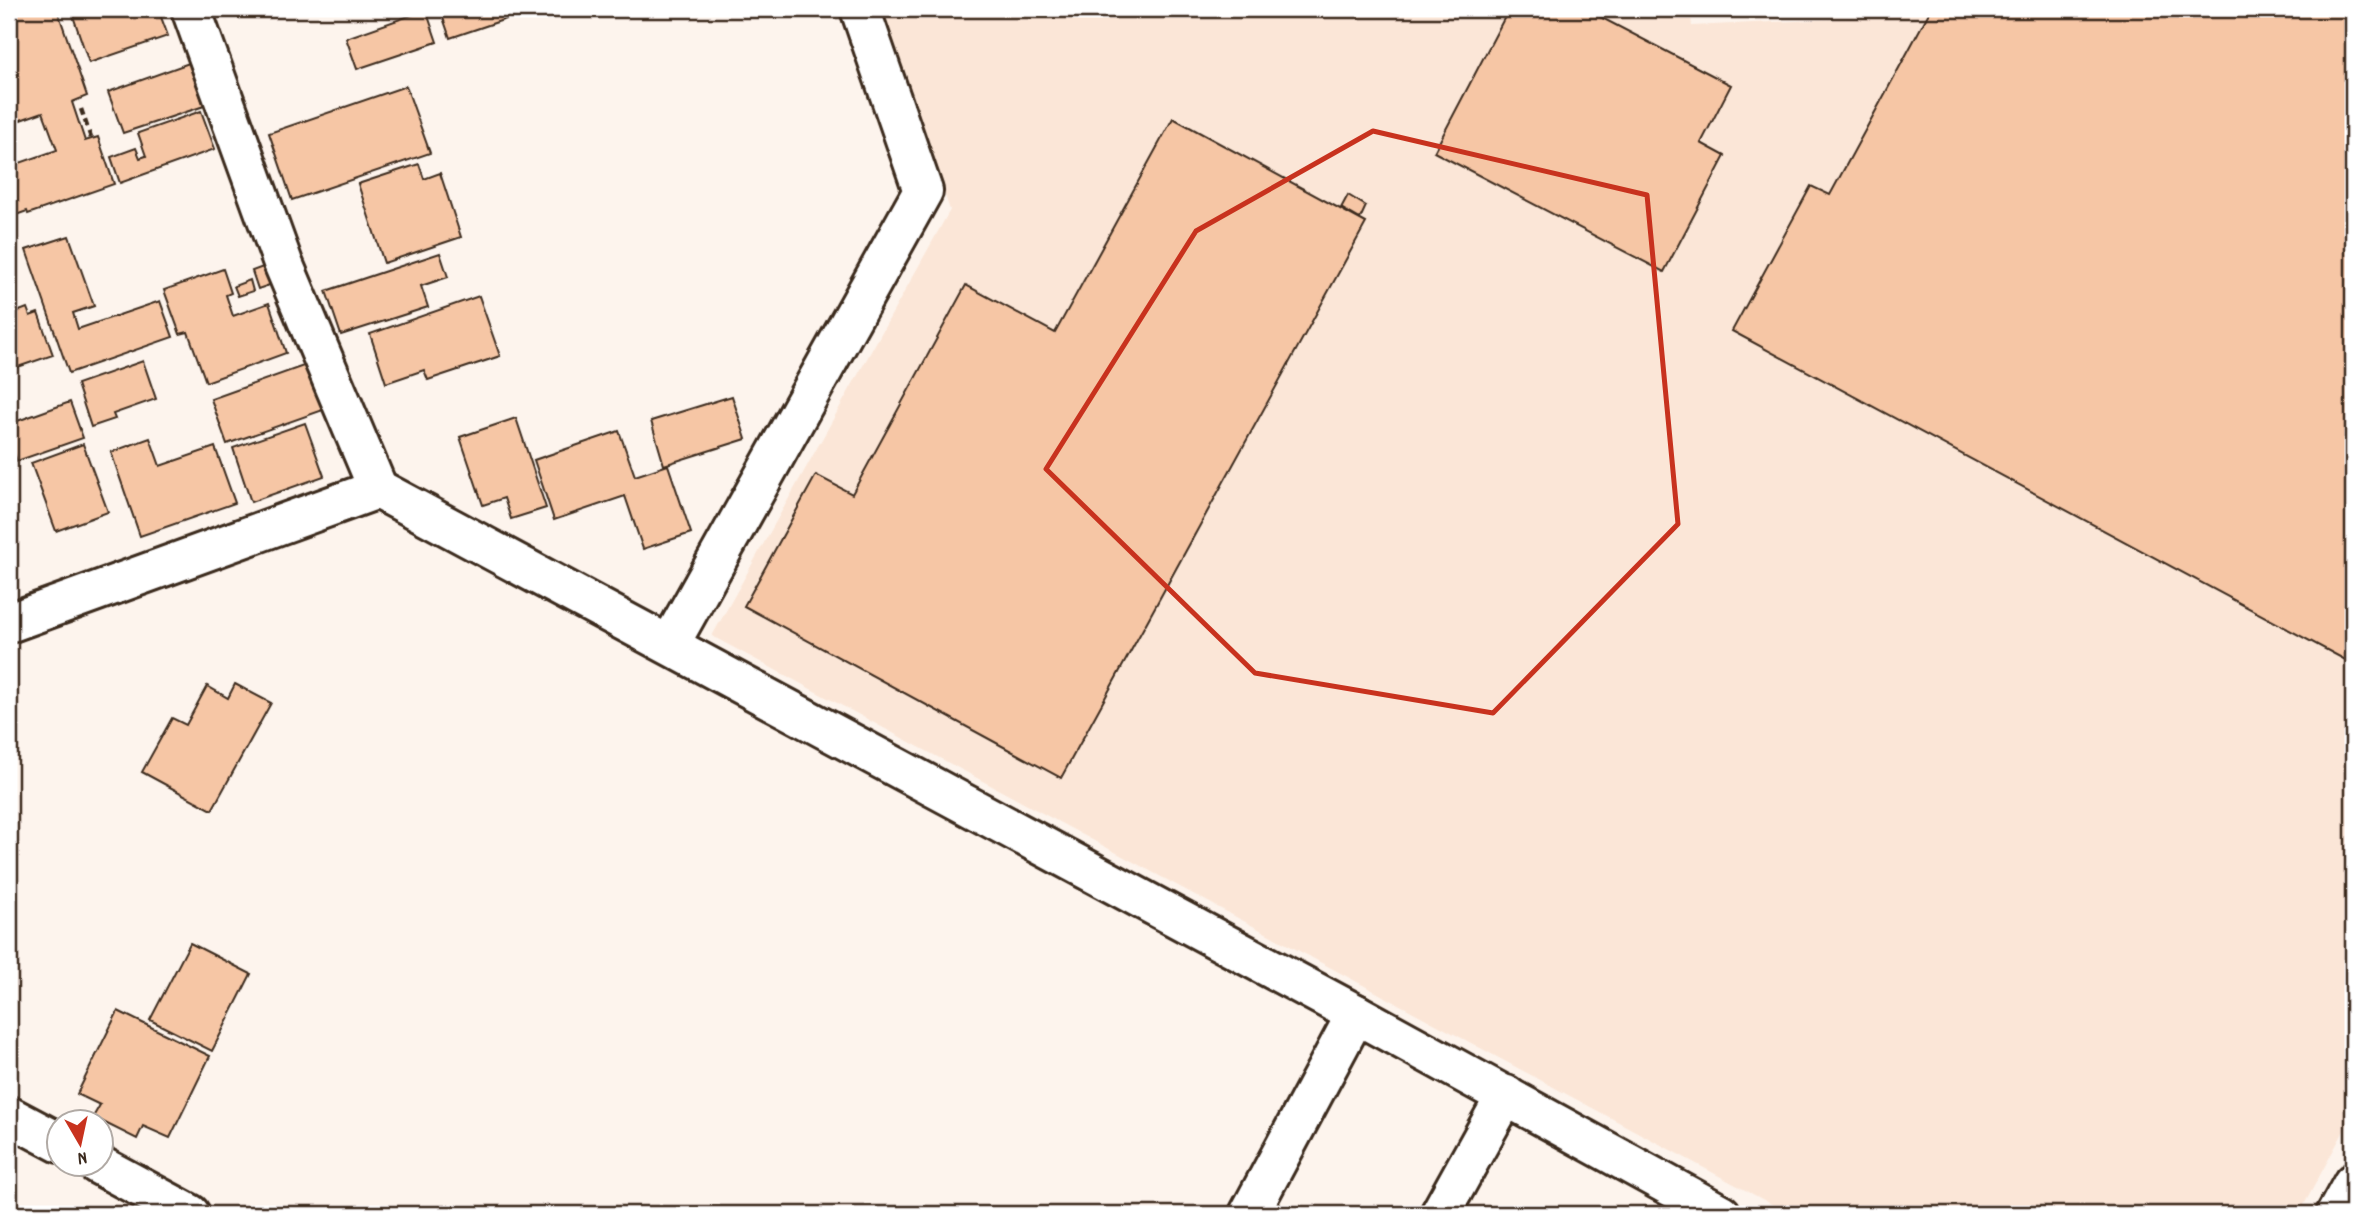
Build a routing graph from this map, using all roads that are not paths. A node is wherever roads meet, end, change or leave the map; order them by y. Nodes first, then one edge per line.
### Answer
1 (191, 9) edge
2 (860, 9) edge
3 (378, 489) junction
4 (9, 623) edge
5 (670, 644) junction
6 (1356, 1014) junction
7 (1506, 1095) junction
8 (9, 1116) edge
9 (46, 1136) edge
10 (116, 1174) edge
11 (2353, 1183) edge
12 (190, 1214) edge
13 (1249, 1214) edge
14 (1440, 1214) edge
15 (1721, 1214) edge
16 (2336, 1214) edge

1 - 3 street
2 - 5 street
3 - 4 street
3 - 5 street
5 - 6 street
6 - 7 street
6 - 13 street
7 - 14 street
7 - 15 street
8 - 9 street
10 - 12 street
11 - 16 street

